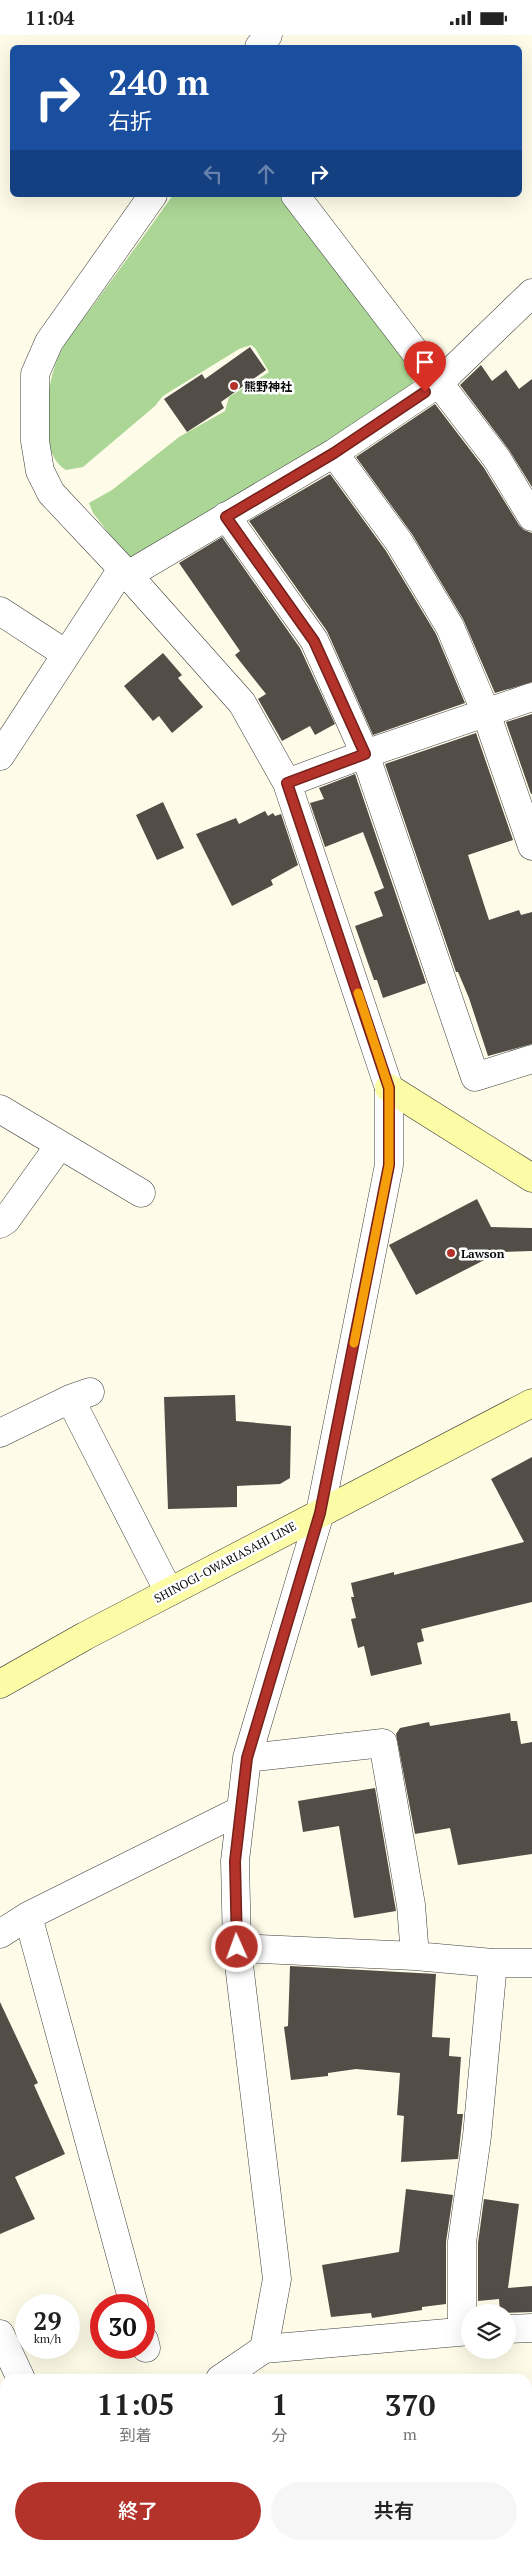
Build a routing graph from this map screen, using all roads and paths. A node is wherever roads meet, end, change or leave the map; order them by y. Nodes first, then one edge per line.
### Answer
1 (152, 197) edge
2 (297, 197) edge
3 (532, 293) edge
4 (440, 382) junction
5 (334, 453) junction
6 (226, 517) junction
7 (532, 517) edge
8 (125, 572) junction
9 (0, 611) edge
10 (66, 654) junction
11 (532, 697) edge
12 (486, 713) junction
13 (365, 754) junction
14 (0, 756) edge
15 (287, 783) junction
16 (532, 846) edge
17 (532, 1059) edge
18 (389, 1088) junction
19 (0, 1109) edge
20 (59, 1146) junction
21 (532, 1178) edge
22 (141, 1193) dead end
23 (0, 1224) edge
24 (532, 1403) edge
25 (0, 1433) edge
26 (320, 1513) junction
27 (169, 1592) junction
28 (0, 1684) edge
29 (247, 1758) junction
30 (241, 1810) junction
31 (28, 1916) junction
32 (0, 1934) edge
33 (237, 1947) junction
34 (415, 1956) junction
35 (493, 1963) junction
36 (532, 1963) edge
37 (131, 2294) edge
38 (465, 2304) edge
39 (532, 2327) edge
40 (516, 2328) edge
41 (461, 2331) edge
42 (0, 2334) edge
43 (264, 2349) junction
44 (19, 2374) edge
45 (227, 2374) edge

1 - 8 street
2 - 4 street
3 - 4 street
4 - 5 street
4 - 7 street
5 - 6 street
5 - 12 street
6 - 8 street
6 - 13 street
8 - 10 street
8 - 15 street
9 - 10 street
10 - 14 street
11 - 12 street
12 - 13 street
12 - 16 street
13 - 15 street
13 - 17 street
15 - 18 street
18 - 21 main road
18 - 26 street
19 - 20 street
20 - 22 street
20 - 23 street
24 - 26 main road, SHINOGI-OWARIASAHI LINE
25 - 27 street
26 - 27 main road, SHINOGI-OWARIASAHI LINE
26 - 29 street
27 - 28 main road, SHINOGI-OWARIASAHI LINE
29 - 30 street
29 - 34 street
30 - 31 street
30 - 33 street
31 - 32 street
31 - 37 street
33 - 34 street
33 - 43 street
34 - 35 street
35 - 36 street
35 - 38 street
39 - 40 street
41 - 43 street
42 - 44 street
43 - 45 street

